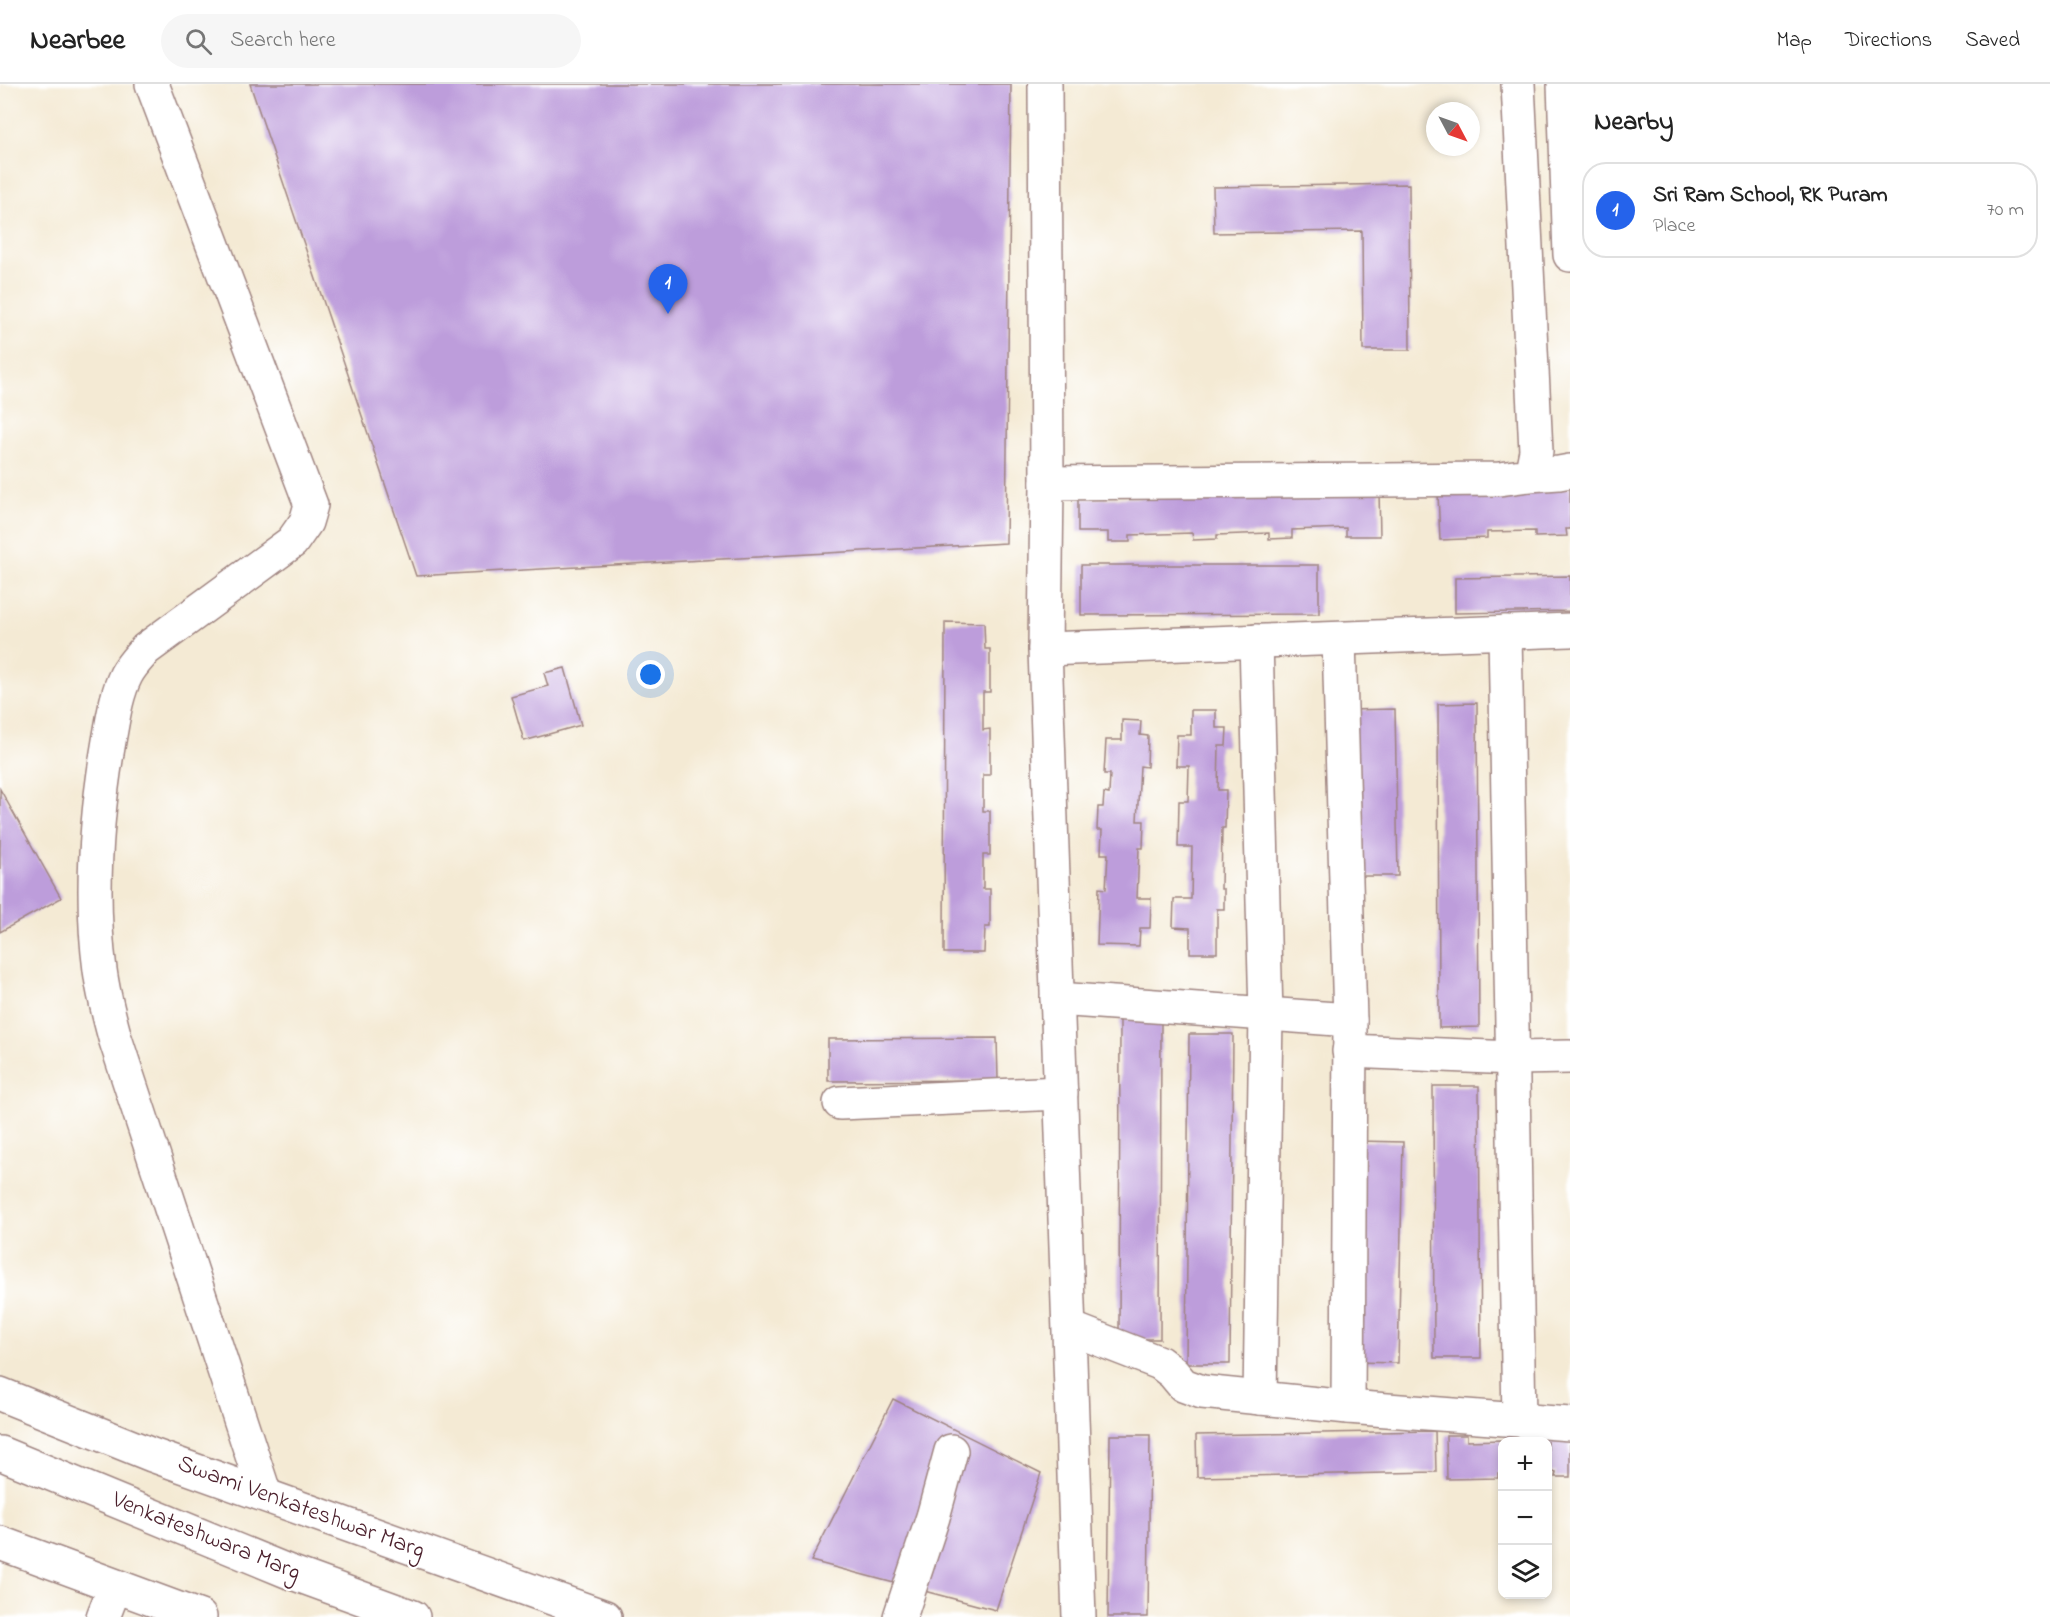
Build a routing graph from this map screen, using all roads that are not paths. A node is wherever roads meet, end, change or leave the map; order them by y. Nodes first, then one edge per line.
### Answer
1 (152, 84) edge
2 (1045, 84) edge
3 (1518, 84) edge
4 (1564, 84) edge
5 (1570, 255) edge
6 (1570, 471) edge
7 (1529, 475) junction
8 (1047, 483) junction
9 (1570, 630) edge
10 (1505, 633) junction
11 (1339, 639) junction
12 (1256, 641) junction
13 (1045, 649) junction
14 (1057, 999) junction
15 (1266, 1014) junction
16 (1349, 1035) junction
17 (1570, 1057) edge
18 (1513, 1058) junction
19 (1061, 1093) junction
20 (840, 1103) dead end
21 (1070, 1328) junction
22 (0, 1394) edge
23 (1260, 1398) junction
24 (1348, 1407) junction
25 (1519, 1420) junction
26 (1570, 1424) edge
27 (951, 1450) dead end
28 (0, 1453) edge
29 (265, 1495) junction
30 (0, 1543) edge
31 (115, 1586) junction
32 (103, 1617) edge
33 (200, 1617) edge
34 (413, 1617) edge
35 (605, 1617) edge
36 (900, 1617) edge
37 (1079, 1617) edge

1 - 29 street
2 - 8 street
3 - 7 street
4 - 5 street
6 - 7 street
7 - 8 street
8 - 13 street
9 - 10 street
10 - 11 street
10 - 18 street
11 - 12 street
11 - 16 street
12 - 13 street
12 - 15 street
13 - 14 street
14 - 15 street
14 - 19 street
15 - 16 street
15 - 23 street
16 - 18 street
16 - 24 street
17 - 18 street
18 - 25 street
19 - 20 street
19 - 21 street
21 - 23 street
21 - 37 street
22 - 29 street, Swami Venkateshwar Marg
23 - 24 street
24 - 25 street
25 - 26 street
27 - 36 street
28 - 34 street, Venkateshwara Marg
29 - 35 street, Swami Venkateshwar Marg
30 - 31 street
31 - 32 street
31 - 33 street

